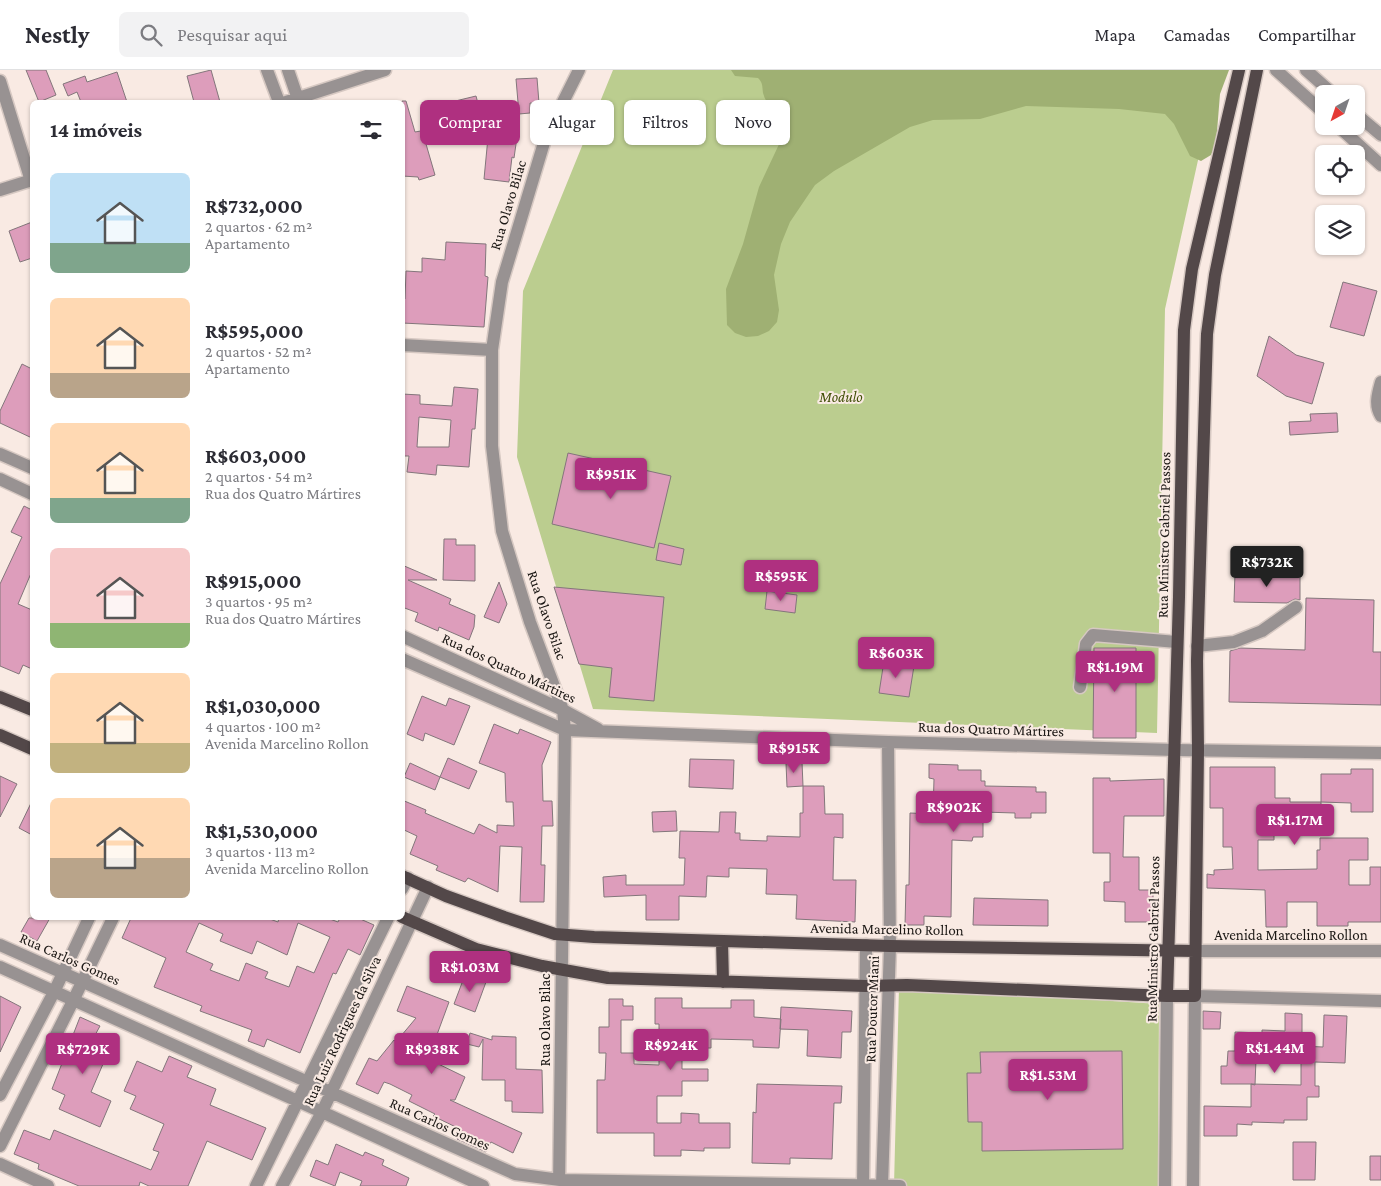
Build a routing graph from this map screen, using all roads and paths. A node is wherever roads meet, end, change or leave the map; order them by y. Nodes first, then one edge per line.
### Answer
1 (267, 70) edge
2 (288, 70) edge
3 (385, 70) edge
4 (579, 70) edge
5 (1239, 70) edge
6 (1257, 70) edge
7 (1276, 70) edge
8 (1306, 70) edge
9 (0, 81) edge
10 (1323, 85) edge
11 (278, 100) edge
12 (294, 100) edge
13 (297, 100) edge
14 (1315, 105) edge
15 (1365, 122) edge
16 (1348, 135) edge
17 (1381, 136) edge
18 (1381, 165) edge
19 (30, 175) edge
20 (30, 182) edge
21 (0, 190) edge
22 (405, 344) edge
23 (492, 350) junction
24 (1381, 382) edge
25 (1381, 416) edge
26 (0, 454) edge
27 (12, 460) junction
28 (30, 467) edge
29 (1, 483) edge
30 (30, 493) edge
31 (1179, 597) junction
32 (1199, 598) junction
33 (1296, 607) dead end
34 (405, 637) edge
35 (1177, 642) junction
36 (1197, 646) junction
37 (405, 660) edge
38 (1177, 661) junction
39 (1197, 661) junction
40 (1080, 687) dead end
41 (0, 697) edge
42 (30, 709) edge
43 (562, 710) junction
44 (565, 730) junction
45 (601, 730) junction
46 (0, 734) edge
47 (888, 742) junction
48 (30, 748) edge
49 (1175, 750) junction
50 (1198, 750) junction
51 (1381, 754) edge
52 (405, 881) edge
53 (428, 887) junction
54 (407, 919) edge
55 (89, 920) edge
56 (112, 920) edge
57 (387, 920) edge
58 (563, 934) junction
59 (722, 941) junction
60 (0, 945) edge
61 (866, 946) junction
62 (890, 946) junction
63 (1168, 950) junction
64 (1195, 951) junction
65 (1381, 951) edge
66 (0, 967) edge
67 (561, 970) junction
68 (63, 974) junction
69 (82, 982) junction
70 (723, 982) junction
71 (890, 985) junction
72 (866, 986) junction
73 (54, 992) junction
74 (1167, 996) junction
75 (1195, 996) junction
76 (73, 1001) junction
77 (1381, 1001) edge
78 (306, 1082) junction
79 (330, 1092) junction
80 (0, 1095) edge
81 (297, 1101) junction
82 (322, 1112) junction
83 (0, 1146) edge
84 (0, 1164) edge
85 (560, 1183) edge
86 (863, 1185) edge
87 (48, 1186) edge
88 (256, 1186) edge
89 (282, 1186) edge
90 (483, 1186) edge
91 (882, 1186) edge
92 (900, 1186) edge
93 (1165, 1186) edge
94 (1193, 1186) edge

1 - 11 street
2 - 12 street
3 - 13 street
4 - 23 street, Rua Olavo Bilac
5 - 31 main road, Rua Ministro Gabriel Passos
6 - 32 main road
7 - 14 street
8 - 10 street
9 - 19 street
15 - 17 street
16 - 18 street
20 - 21 street
22 - 23 street
23 - 43 street, Rua Olavo Bilac
24 - 25 street
26 - 27 street
27 - 28 street
27 - 29 street
29 - 30 street
31 - 32 main road
31 - 35 main road, Rua Ministro Gabriel Passos
32 - 36 main road
33 - 36 street
34 - 43 street, Rua dos Quatro Mártires
35 - 38 main road, Rua Ministro Gabriel Passos
35 - 40 street
36 - 39 main road
37 - 44 street, Rua dos Quatro Mártires
38 - 39 main road
38 - 49 main road, Rua Ministro Gabriel Passos
39 - 50 main road
41 - 42 main road
43 - 44 street, Rua Olavo Bilac
43 - 45 street, Rua dos Quatro Mártires
44 - 45 street, Rua dos Quatro Mártires
44 - 58 street, Rua Olavo Bilac
45 - 47 street, Rua dos Quatro Mártires
46 - 48 main road
47 - 49 street, Rua dos Quatro Mártires
47 - 62 street, Rua Doutor Miani
49 - 50 street, Rua dos Quatro Mártires
49 - 63 main road, Rua Ministro Gabriel Passos
50 - 51 street, Rua dos Quatro Mártires
50 - 64 main road
52 - 53 main road, Avenida Marcelino Rollon
53 - 54 street, Rua Luiz Rodrigues da Silva
53 - 58 main road, Avenida Marcelino Rollon
54 - 67 main road
54 - 79 street, Rua Luiz Rodrigues da Silva
55 - 68 street
56 - 69 street
57 - 78 street, Rua Luiz Rodrigues da Silva
58 - 59 main road, Avenida Marcelino Rollon
58 - 67 street, Rua Olavo Bilac
59 - 61 main road, Avenida Marcelino Rollon
59 - 70 main road
60 - 68 street, Rua Carlos Gomes
61 - 62 main road, Avenida Marcelino Rollon
61 - 72 street, Rua Doutor Miani
62 - 63 main road, Avenida Marcelino Rollon
62 - 71 street, Rua Doutor Miani
63 - 64 main road, Avenida Marcelino Rollon
63 - 74 main road, Rua Ministro Gabriel Passos
64 - 65 street, Avenida Marcelino Rollon
64 - 75 main road
66 - 73 street
67 - 70 main road
67 - 85 street, Rua Olavo Bilac
68 - 69 street, Rua Carlos Gomes
68 - 73 street
69 - 76 street
69 - 78 street, Rua Carlos Gomes
70 - 72 main road
71 - 72 main road
71 - 74 main road
71 - 91 street, Rua Doutor Miani
72 - 86 street, Rua Doutor Miani
73 - 76 street
73 - 80 street
74 - 75 main road
74 - 93 street, Rua Ministro Gabriel Passos
75 - 77 street
75 - 94 street
76 - 81 street
76 - 83 street
78 - 79 street, Rua Carlos Gomes
78 - 81 street, Rua Luiz Rodrigues da Silva
79 - 82 street, Rua Luiz Rodrigues da Silva
79 - 85 street, Rua Carlos Gomes
81 - 82 street
81 - 88 street, Rua Luiz Rodrigues da Silva
82 - 89 street, Rua Luiz Rodrigues da Silva
82 - 90 street
84 - 87 street
85 - 86 street, Rua Carlos Gomes
86 - 91 street, Rua Carlos Gomes
91 - 92 street, Rua Carlos Gomes

